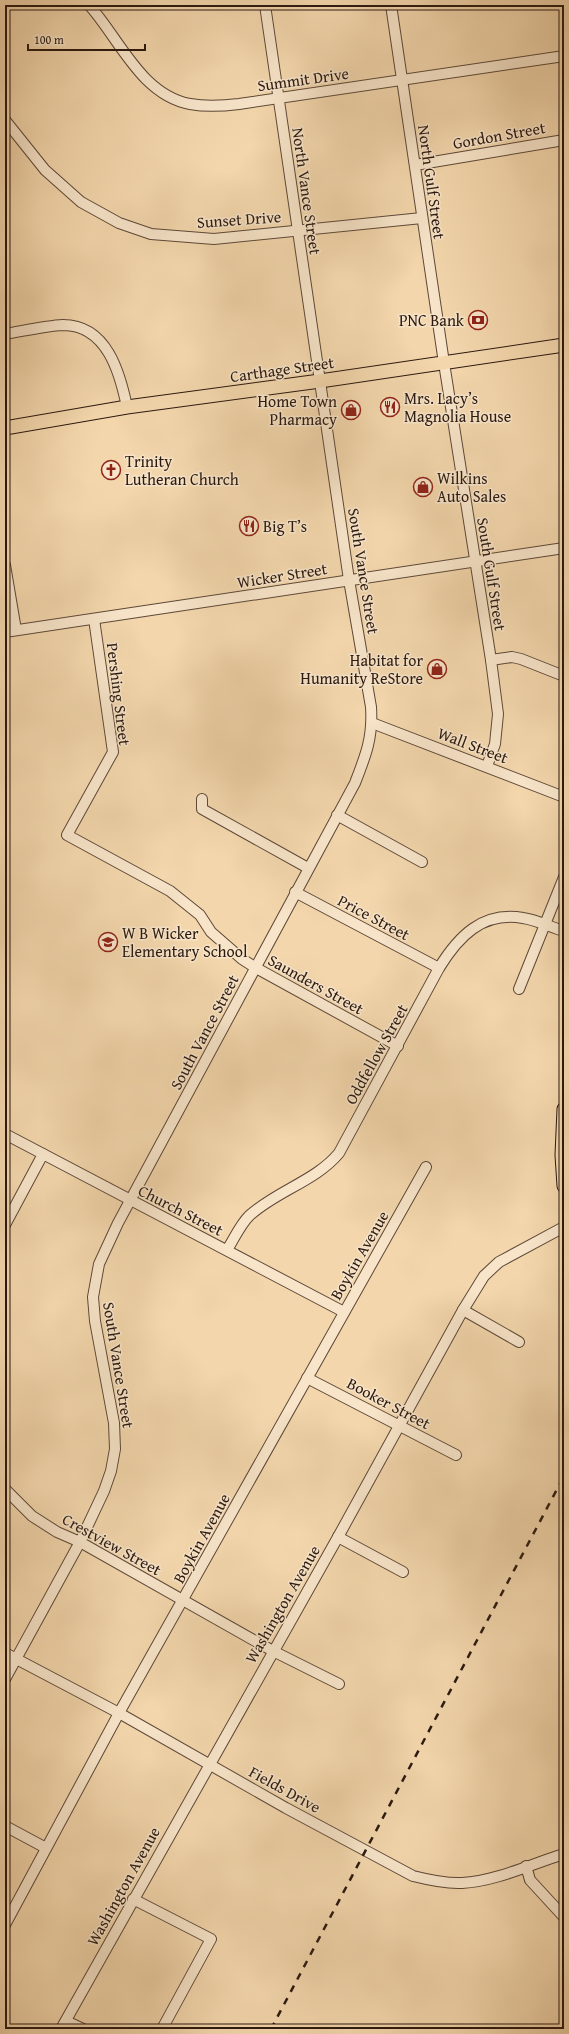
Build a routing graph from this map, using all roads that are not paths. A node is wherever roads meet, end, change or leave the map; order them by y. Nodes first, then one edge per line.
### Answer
1 (89, 5) edge
2 (265, 5) edge
3 (391, 5) edge
4 (564, 56) edge
5 (402, 79) junction
6 (278, 99) junction
7 (5, 120) edge
8 (564, 140) edge
9 (415, 165) junction
10 (422, 218) junction
11 (297, 230) junction
12 (5, 334) edge
13 (564, 345) edge
14 (444, 363) junction
15 (320, 382) junction
16 (127, 407) junction
17 (5, 428) edge
18 (564, 548) edge
19 (474, 562) junction
20 (5, 565) edge
21 (349, 580) junction
22 (94, 618) junction
23 (16, 630) junction
24 (5, 632) edge
25 (491, 660) junction
26 (564, 676) edge
27 (372, 723) junction
28 (487, 766) junction
29 (564, 797) edge
30 (202, 799) dead end
31 (337, 815) junction
32 (67, 835) joint
33 (422, 862) dead end
34 (308, 868) junction
35 (564, 877) edge
36 (295, 892) junction
37 (545, 925) junction
38 (564, 931) edge
39 (256, 968) junction
40 (439, 968) junction
41 (519, 989) dead end
42 (398, 1046) junction
43 (564, 1109) edge
44 (5, 1134) edge
45 (43, 1154) junction
46 (426, 1166) dead end
47 (564, 1186) edge
48 (130, 1201) junction
49 (5, 1225) edge
50 (564, 1227) edge
51 (227, 1250) junction
52 (463, 1310) junction
53 (344, 1312) junction
54 (519, 1342) dead end
55 (307, 1378) junction
56 (398, 1425) junction
57 (456, 1455) dead end
58 (5, 1489) edge
59 (338, 1537) junction
60 (80, 1542) junction
61 (404, 1572) dead end
62 (184, 1601) junction
63 (273, 1651) junction
64 (5, 1653) edge
65 (16, 1658) junction
66 (5, 1679) edge
67 (339, 1684) dead end
68 (119, 1713) junction
69 (209, 1764) junction
70 (5, 1826) edge
71 (46, 1848) junction
72 (564, 1854) edge
73 (526, 1866) junction
74 (133, 1899) junction
75 (564, 1917) edge
76 (5, 1925) edge
77 (63, 2025) edge
78 (83, 2029) edge
79 (162, 2029) edge

1 - 6 street, Summit Drive
2 - 6 street, North Vance Street
3 - 5 street, North Gulf Street
4 - 5 street, Summit Drive
5 - 6 street, Summit Drive
5 - 9 street, North Gulf Street
6 - 11 street, North Vance Street
7 - 11 street, Sunset Drive
8 - 9 street, Gordon Street
9 - 10 street, North Gulf Street
10 - 11 street, Sunset Drive
10 - 14 street, North Gulf Street
11 - 15 street, North Vance Street
12 - 16 street
13 - 14 main road, Carthage Street
14 - 15 main road, Carthage Street
14 - 19 street, South Gulf Street
15 - 16 main road, Carthage Street
15 - 21 street, South Vance Street
16 - 17 main road, Carthage Street
18 - 19 street, Wicker Street
19 - 21 street, Wicker Street
19 - 25 street, South Gulf Street
20 - 23 street
21 - 22 street, Wicker Street
21 - 27 street, South Vance Street
22 - 23 street, Wicker Street
22 - 32 street, Pershing Street
23 - 24 street, Wicker Street
25 - 26 street
25 - 28 street, South Gulf Street
27 - 28 street, Wall Street
27 - 31 street, South Vance Street
28 - 29 street, Wall Street
30 - 34 street
31 - 33 street
31 - 34 street, South Vance Street
32 - 39 street, Saunders Street
34 - 36 street, South Vance Street
35 - 37 street
36 - 39 street, South Vance Street
36 - 40 street, Price Street
37 - 38 street, Oddfellow Street
37 - 40 street, Oddfellow Street
37 - 41 street
39 - 42 street, Saunders Street
39 - 48 street, South Vance Street
40 - 42 street, Oddfellow Street
42 - 51 street, Oddfellow Street
43 - 47 main road
44 - 45 street, Church Street
45 - 48 street, Church Street
45 - 49 street
46 - 53 street, Boykin Avenue
48 - 51 street, Church Street
48 - 60 street, South Vance Street
50 - 52 street, Washington Avenue
51 - 53 street, Church Street
52 - 54 street
52 - 56 street, Washington Avenue
53 - 55 street, Boykin Avenue
55 - 56 street, Booker Street
55 - 62 street, Boykin Avenue
56 - 57 street, Booker Street
56 - 59 street, Washington Avenue
58 - 60 street, Crestview Street
59 - 61 street
59 - 63 street, Washington Avenue
60 - 62 street, Crestview Street
60 - 65 street, South Vance Street
62 - 63 street, Crestview Street
62 - 68 street, Boykin Avenue
63 - 67 street, Crestview Street
63 - 69 street, Washington Avenue
64 - 65 street, Fields Drive
65 - 66 street, South Vance Street
65 - 68 street, Fields Drive
68 - 69 street, Fields Drive
68 - 71 street, Boykin Avenue
69 - 73 street, Fields Drive
69 - 74 street, Washington Avenue
70 - 71 street
71 - 76 street, Boykin Avenue
72 - 73 street, Fields Drive
73 - 75 street
74 - 77 street, Washington Avenue
74 - 79 street
77 - 78 street

